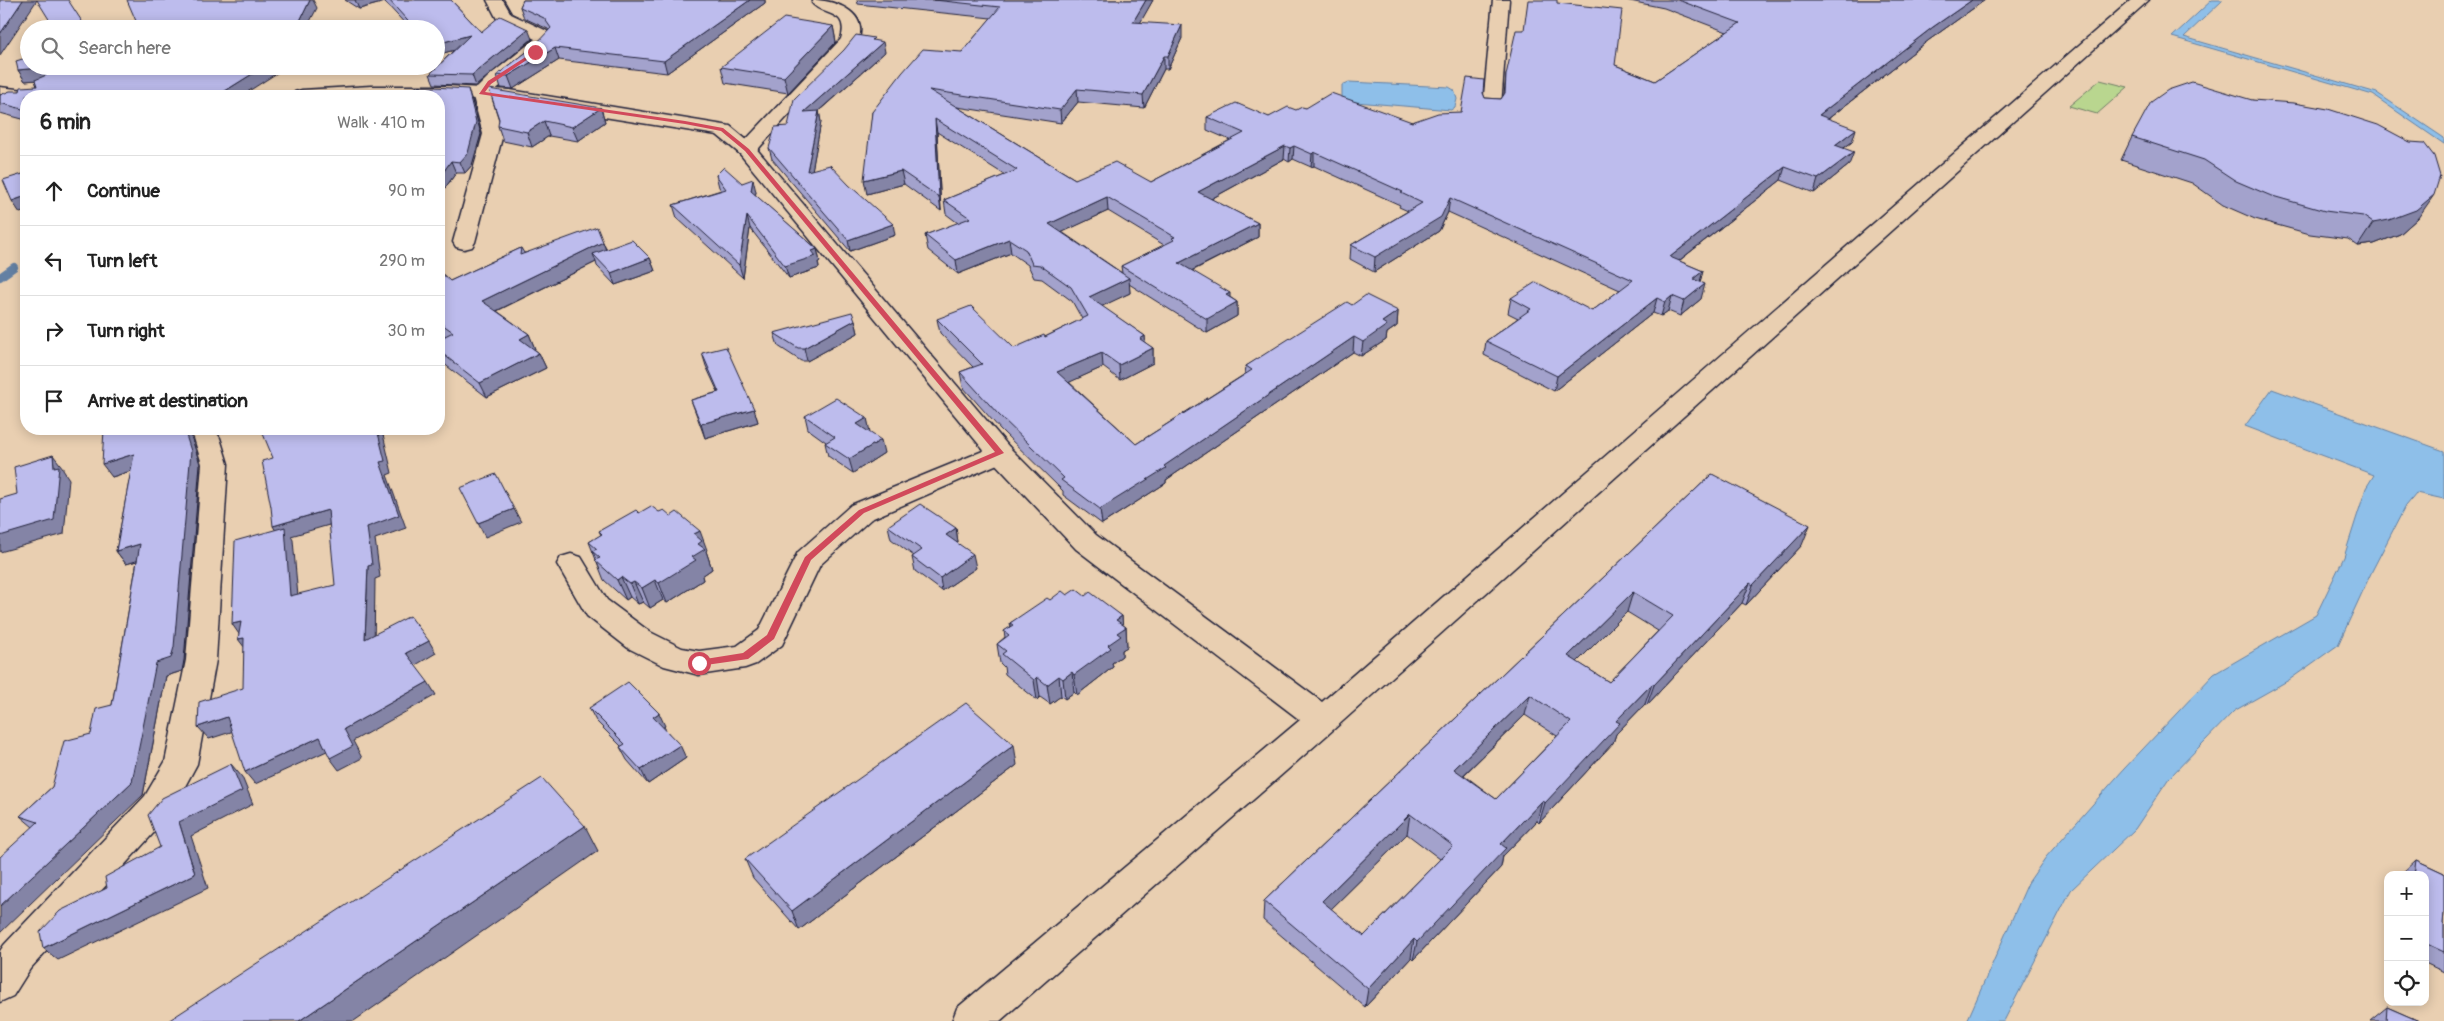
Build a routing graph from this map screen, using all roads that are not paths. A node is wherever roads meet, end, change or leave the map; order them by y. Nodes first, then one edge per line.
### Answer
1 (1501, 0) edge
2 (2141, 0) edge
3 (494, 1) edge
4 (820, 3) dead end
5 (0, 93) edge
6 (445, 93) edge
7 (481, 93) junction
8 (20, 95) edge
9 (1492, 106) edge
10 (747, 150) junction
11 (464, 242) dead end
12 (205, 435) edge
13 (1000, 453) junction
14 (571, 564) dead end
15 (1323, 720) junction
16 (0, 984) edge
17 (971, 1021) edge

1 - 9 street
2 - 15 street
3 - 7 street
4 - 10 street
5 - 8 street
6 - 7 street
7 - 10 street
7 - 11 street
10 - 13 street
12 - 16 street
13 - 14 street
13 - 15 street
15 - 17 street

